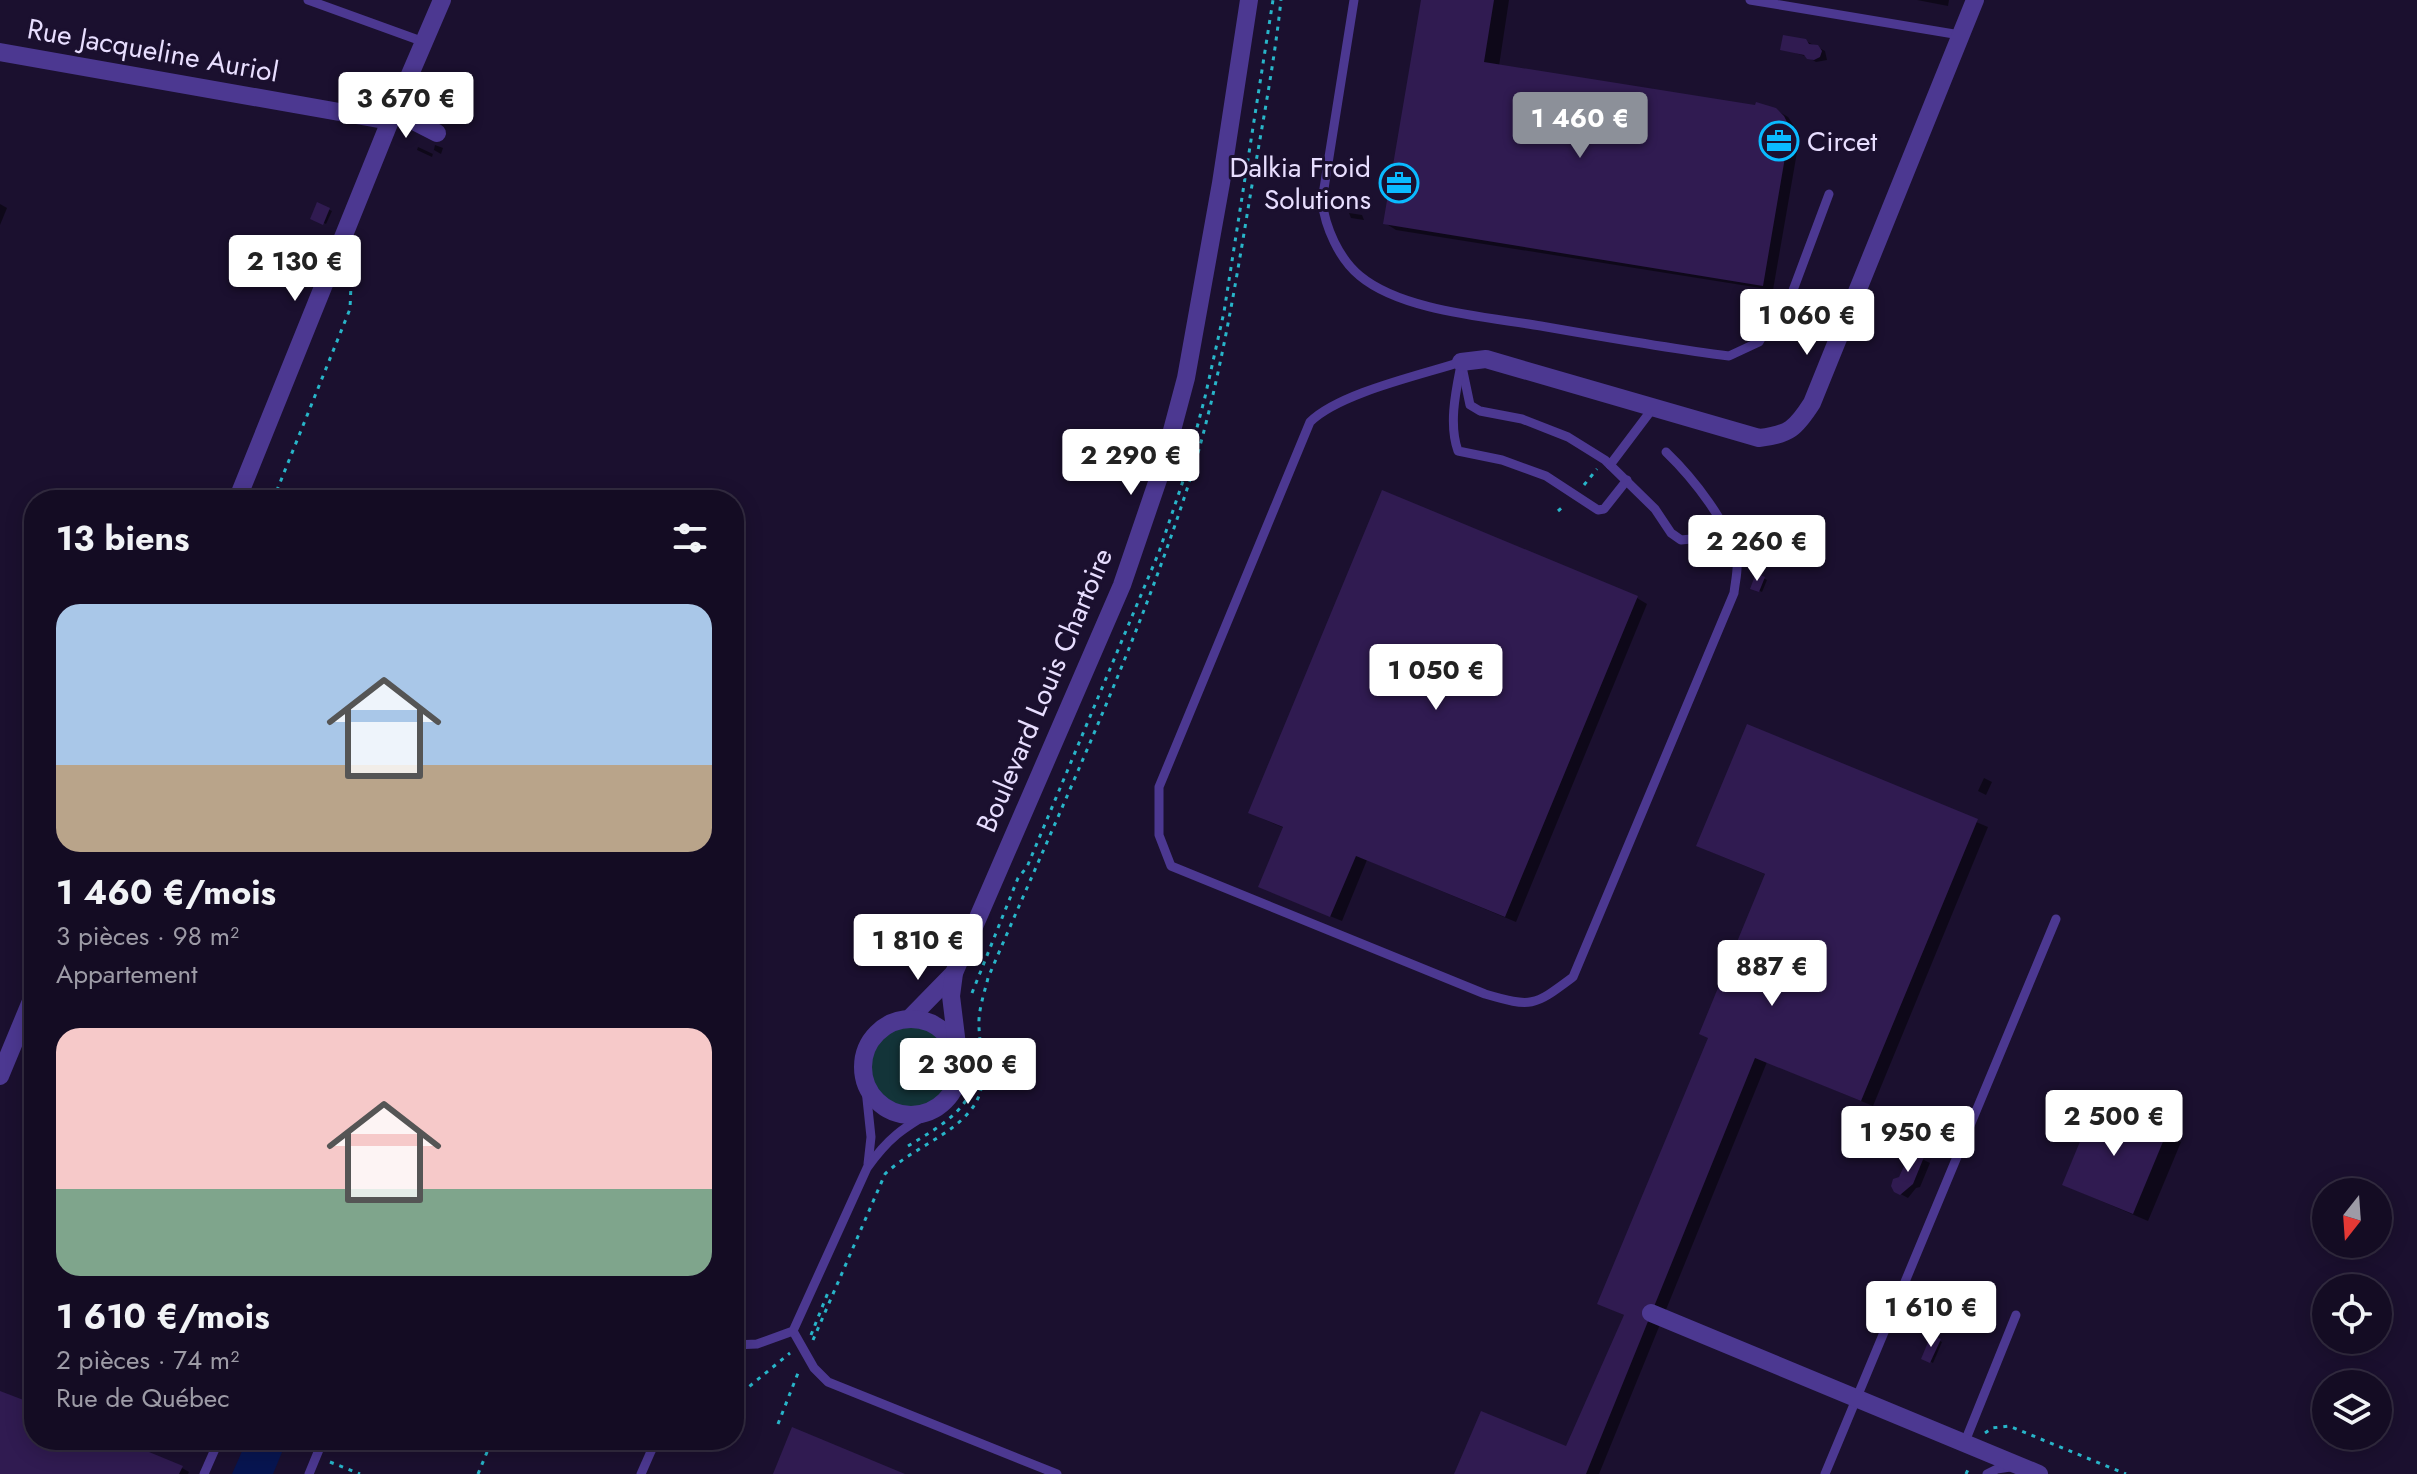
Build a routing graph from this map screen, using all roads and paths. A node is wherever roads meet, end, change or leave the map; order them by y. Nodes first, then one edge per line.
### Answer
1 (308, 0) edge
2 (442, 0) edge
3 (1249, 0) edge
4 (1354, 0) edge
5 (1750, 0) edge
6 (1975, 0) edge
7 (1960, 35) junction
8 (424, 42) junction
9 (0, 52) edge
10 (392, 116) junction
11 (437, 133) dead end
12 (1829, 194) dead end
13 (339, 252) junction
14 (1461, 362) junction
15 (1653, 408) junction
16 (1666, 452) dead end
17 (1610, 465) junction
18 (1627, 480) junction
19 (241, 490) edge
20 (277, 490) edge
21 (1721, 524) junction
22 (2056, 919) dead end
23 (954, 973) junction
24 (24, 1018) edge
25 (910, 1018) junction
26 (958, 1053) junction
27 (0, 1076) edge
28 (865, 1080) junction
29 (934, 1110) junction
30 (867, 1168) junction
31 (1651, 1313) dead end
32 (2016, 1315) dead end
33 (793, 1331) junction
34 (744, 1345) edge
35 (806, 1354) junction
36 (1857, 1401) junction
37 (778, 1424) dead end
38 (1970, 1446) junction
39 (215, 1450) edge
40 (319, 1450) edge
41 (488, 1450) edge
42 (652, 1450) edge
43 (316, 1457) junction
44 (2035, 1473) edge
45 (204, 1474) edge
46 (309, 1474) edge
47 (360, 1474) edge
48 (478, 1474) edge
49 (641, 1474) edge
50 (1057, 1474) edge
51 (1825, 1474) edge
52 (1987, 1474) edge
53 (2126, 1474) edge

1 - 8 lane
2 - 8 street
3 - 23 street, Boulevard Louis Chartoire
4 - 12 lane
5 - 7 lane
6 - 7 street
7 - 15 street
8 - 10 street
9 - 10 street, Rue Jacqueline Auriol
10 - 11 street, Rue Jacqueline Auriol
10 - 13 street
13 - 19 street
13 - 20 path
14 - 15 street
14 - 17 lane
14 - 18 lane
14 - 21 lane
15 - 17 lane
16 - 21 lane
17 - 18 lane
18 - 21 lane
22 - 36 lane
23 - 25 street
23 - 26 street
24 - 27 street
25 - 26 street
25 - 28 street
26 - 29 street
28 - 29 street
28 - 30 lane
29 - 30 lane
30 - 33 lane
31 - 36 street
32 - 38 lane
33 - 34 lane
33 - 35 lane
35 - 37 path
35 - 50 lane
36 - 38 street
36 - 51 lane
38 - 44 street
38 - 53 path
39 - 45 lane
40 - 43 lane
41 - 48 path
42 - 49 lane
43 - 46 lane
43 - 47 path
44 - 52 lane

